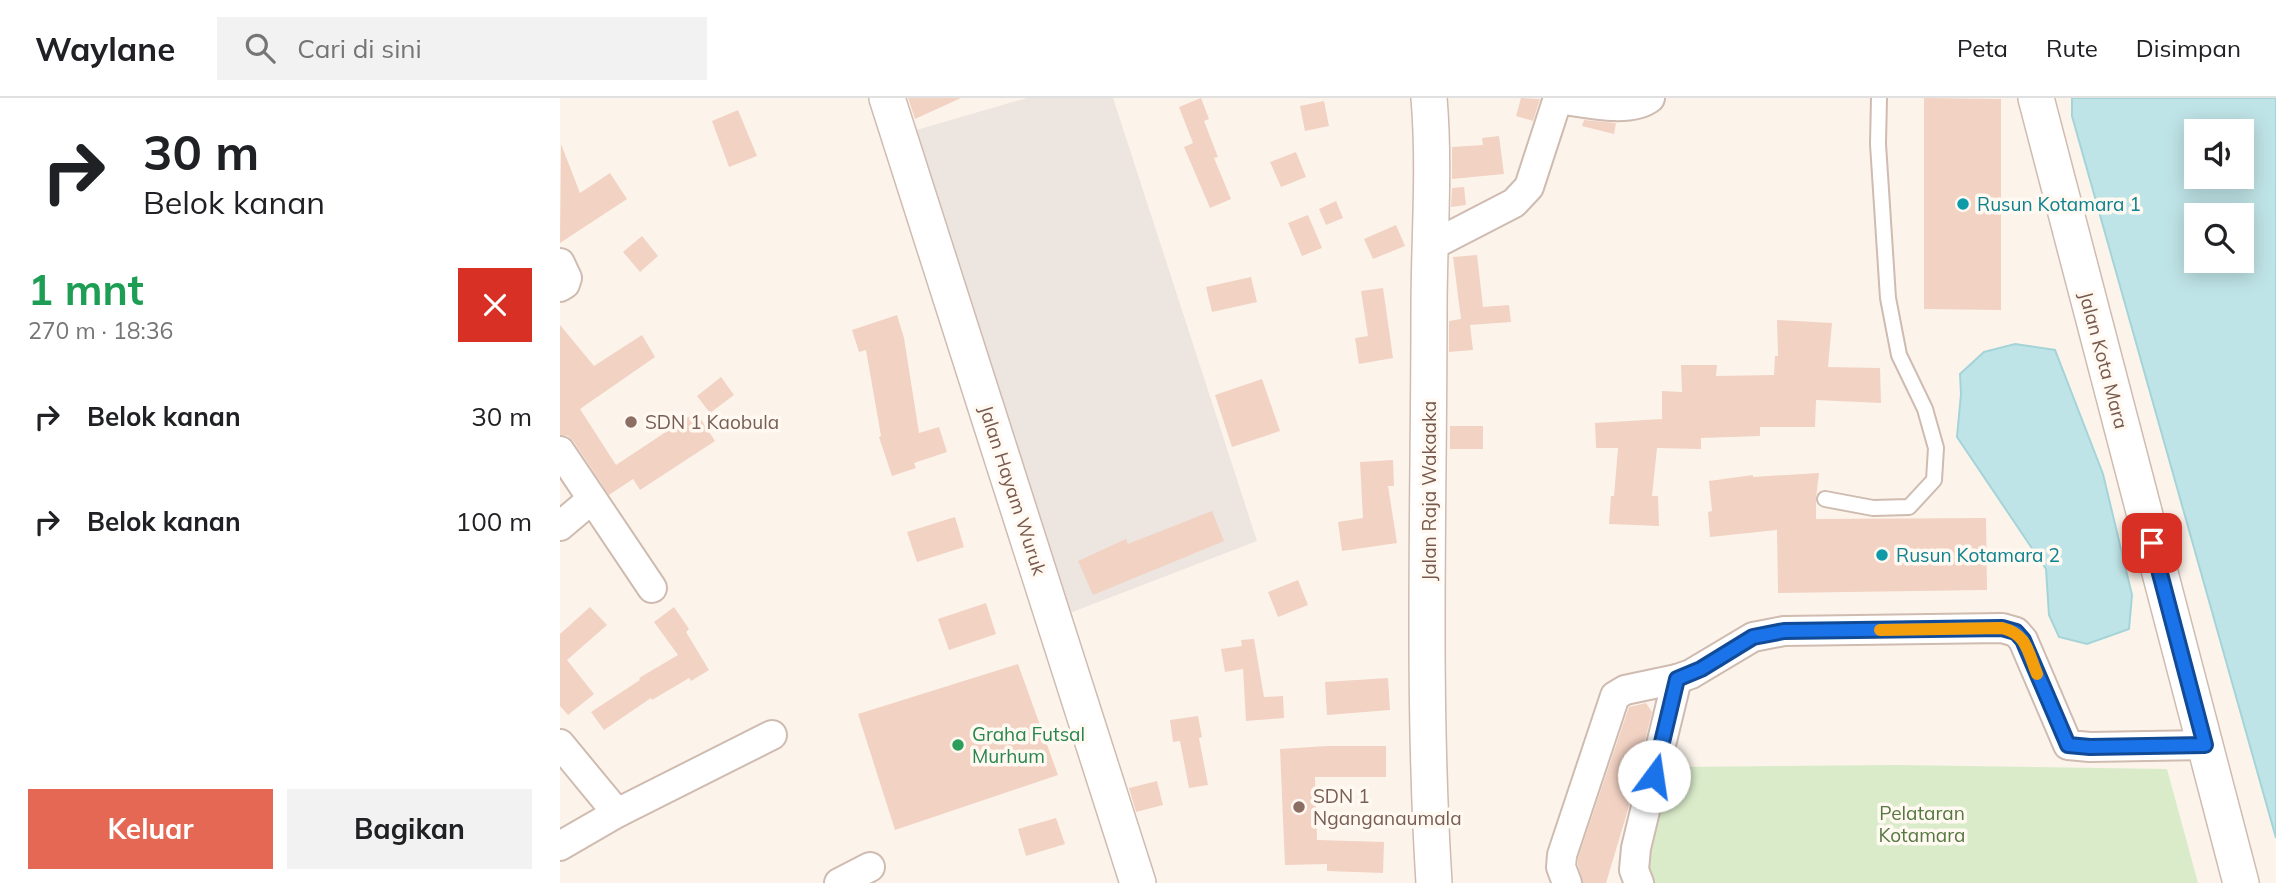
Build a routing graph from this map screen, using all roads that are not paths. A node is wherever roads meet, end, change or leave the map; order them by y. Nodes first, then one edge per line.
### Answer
1 (887, 98) edge
2 (1429, 98) edge
3 (1558, 98) edge
4 (1650, 98) edge
5 (1879, 98) edge
6 (2036, 98) edge
7 (1429, 247) junction
8 (560, 263) edge
9 (560, 287) edge
10 (560, 451) edge
11 (592, 499) junction
12 (1825, 499) dead end
13 (560, 526) edge
14 (652, 588) dead end
15 (1677, 679) junction
16 (772, 735) dead end
17 (560, 744) edge
18 (2205, 745) junction
19 (617, 813) junction
20 (560, 846) edge
21 (870, 867) dead end
22 (839, 883) edge
23 (1138, 883) edge
24 (1434, 883) edge
25 (1567, 883) edge
26 (1639, 883) edge
27 (2241, 883) edge

1 - 23 street, Jalan Hayam Wuruk
2 - 7 street, Jalan Raja Wakaaka
3 - 4 street
3 - 7 street
5 - 12 lane
6 - 18 street, Jalan Kota Mara
7 - 24 street, Jalan Raja Wakaaka
8 - 9 street
10 - 11 street
11 - 13 street
11 - 14 street
15 - 18 street
15 - 25 street
15 - 26 street
16 - 19 street
17 - 19 street
18 - 27 street, Jalan Kota Mara
19 - 20 street
21 - 22 street

